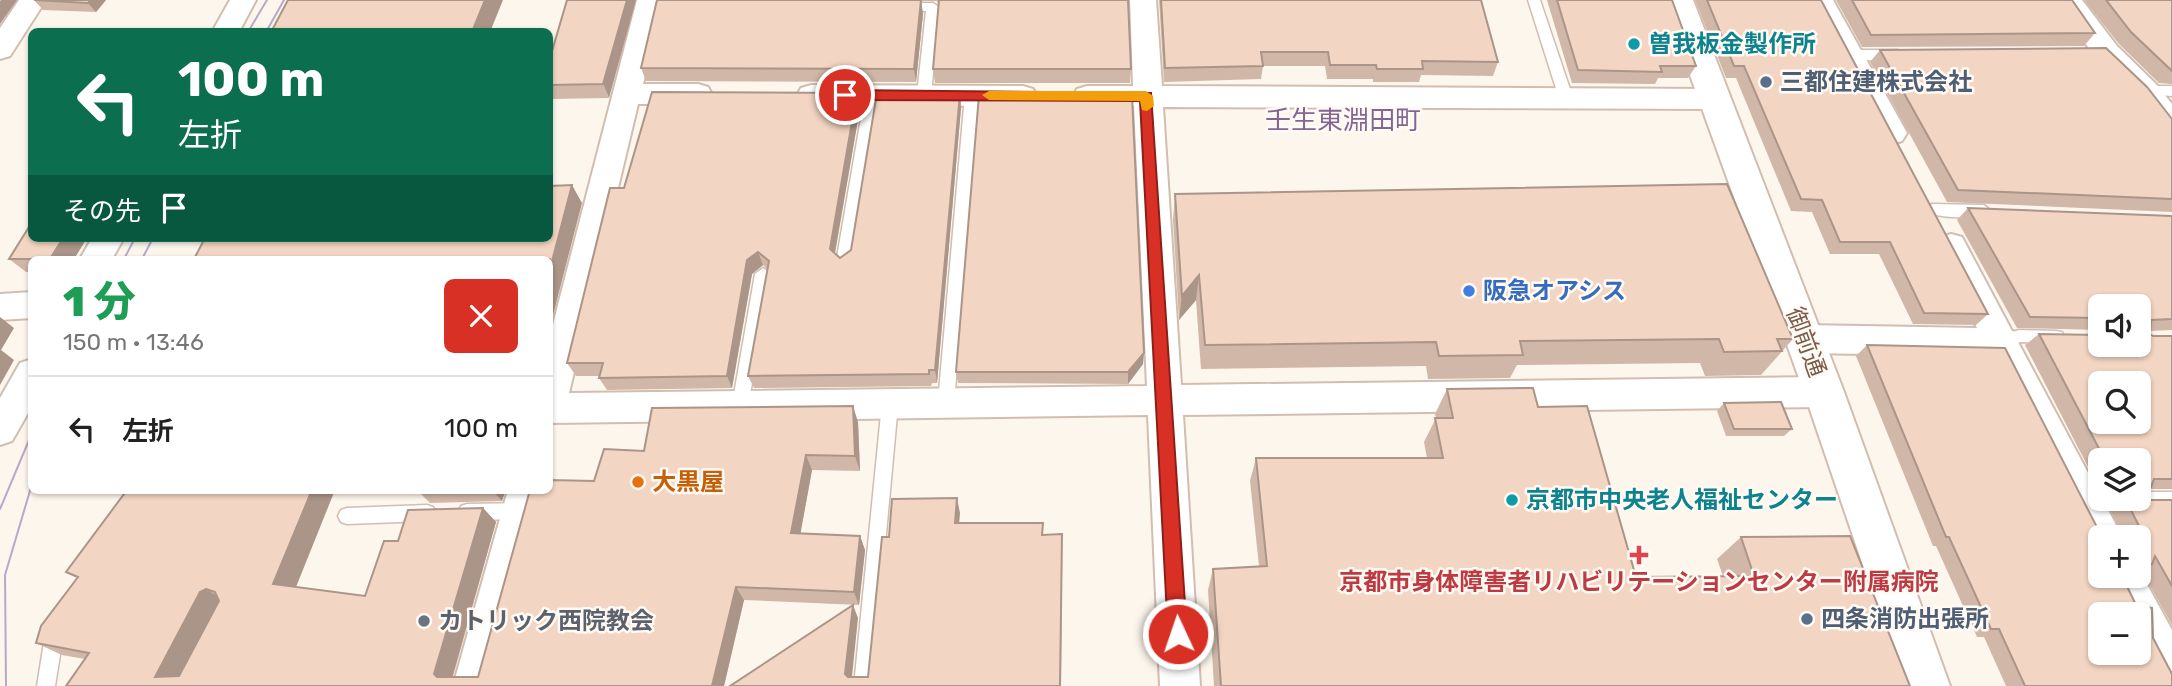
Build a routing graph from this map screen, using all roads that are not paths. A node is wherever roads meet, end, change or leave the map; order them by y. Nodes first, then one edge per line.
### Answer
1 (33, 0) edge
2 (243, 0) edge
3 (1143, 0) edge
4 (1534, 0) edge
5 (1678, 0) edge
6 (1820, 0) edge
7 (2068, 0) edge
8 (654, 3) edge
9 (893, 7) edge
10 (227, 28) edge
11 (0, 49) edge
12 (1918, 54) edge
13 (1851, 55) junction
14 (2159, 91) edge
15 (626, 94) junction
16 (722, 94) edge
17 (790, 95) edge
18 (872, 95) junction
19 (924, 95) junction
20 (971, 95) junction
21 (1146, 96) junction
22 (1566, 98) junction
23 (1715, 99) junction
24 (2172, 124) edge
25 (1919, 186) junction
26 (2000, 212) edge
27 (844, 263) edge
28 (763, 274) edge
29 (28, 304) edge
30 (0, 307) edge
31 (2073, 337) edge
32 (1805, 339) junction
33 (2004, 342) junction
34 (28, 380) edge
35 (553, 388) edge
36 (1824, 392) junction
37 (1166, 400) junction
38 (946, 403) junction
39 (890, 404) junction
40 (740, 406) junction
41 (553, 408) edge
42 (0, 430) edge
43 (2083, 499) junction
44 (523, 500) edge
45 (2172, 500) edge
46 (347, 516) dead end
47 (2097, 525) edge
48 (2129, 588) edge
49 (62, 612) edge
50 (2172, 670) edge
51 (46, 686) edge
52 (474, 686) edge
53 (863, 686) edge
54 (1180, 686) edge
55 (1927, 686) edge

1 - 11 street
2 - 10 street
3 - 21 street
4 - 22 lane
5 - 23 street, 御前通
6 - 13 street
7 - 14 street
8 - 15 street
9 - 19 lane
12 - 13 lane
13 - 25 street
14 - 24 street
15 - 16 street
15 - 35 street
17 - 18 street
18 - 19 street
18 - 27 lane
19 - 20 street
20 - 21 street
20 - 38 lane
21 - 22 street
21 - 37 street
22 - 23 street
23 - 32 street, 御前通
25 - 26 lane
25 - 33 street
28 - 40 lane
29 - 30 street
31 - 33 lane
32 - 33 street
32 - 36 street, 御前通
33 - 43 street
34 - 42 street
36 - 37 street
36 - 55 street, 御前通
37 - 38 street
37 - 54 street
38 - 39 street
39 - 40 street
39 - 53 lane
40 - 41 street
43 - 45 lane
43 - 47 street
44 - 46 lane
44 - 52 street
48 - 50 street
49 - 51 lane

